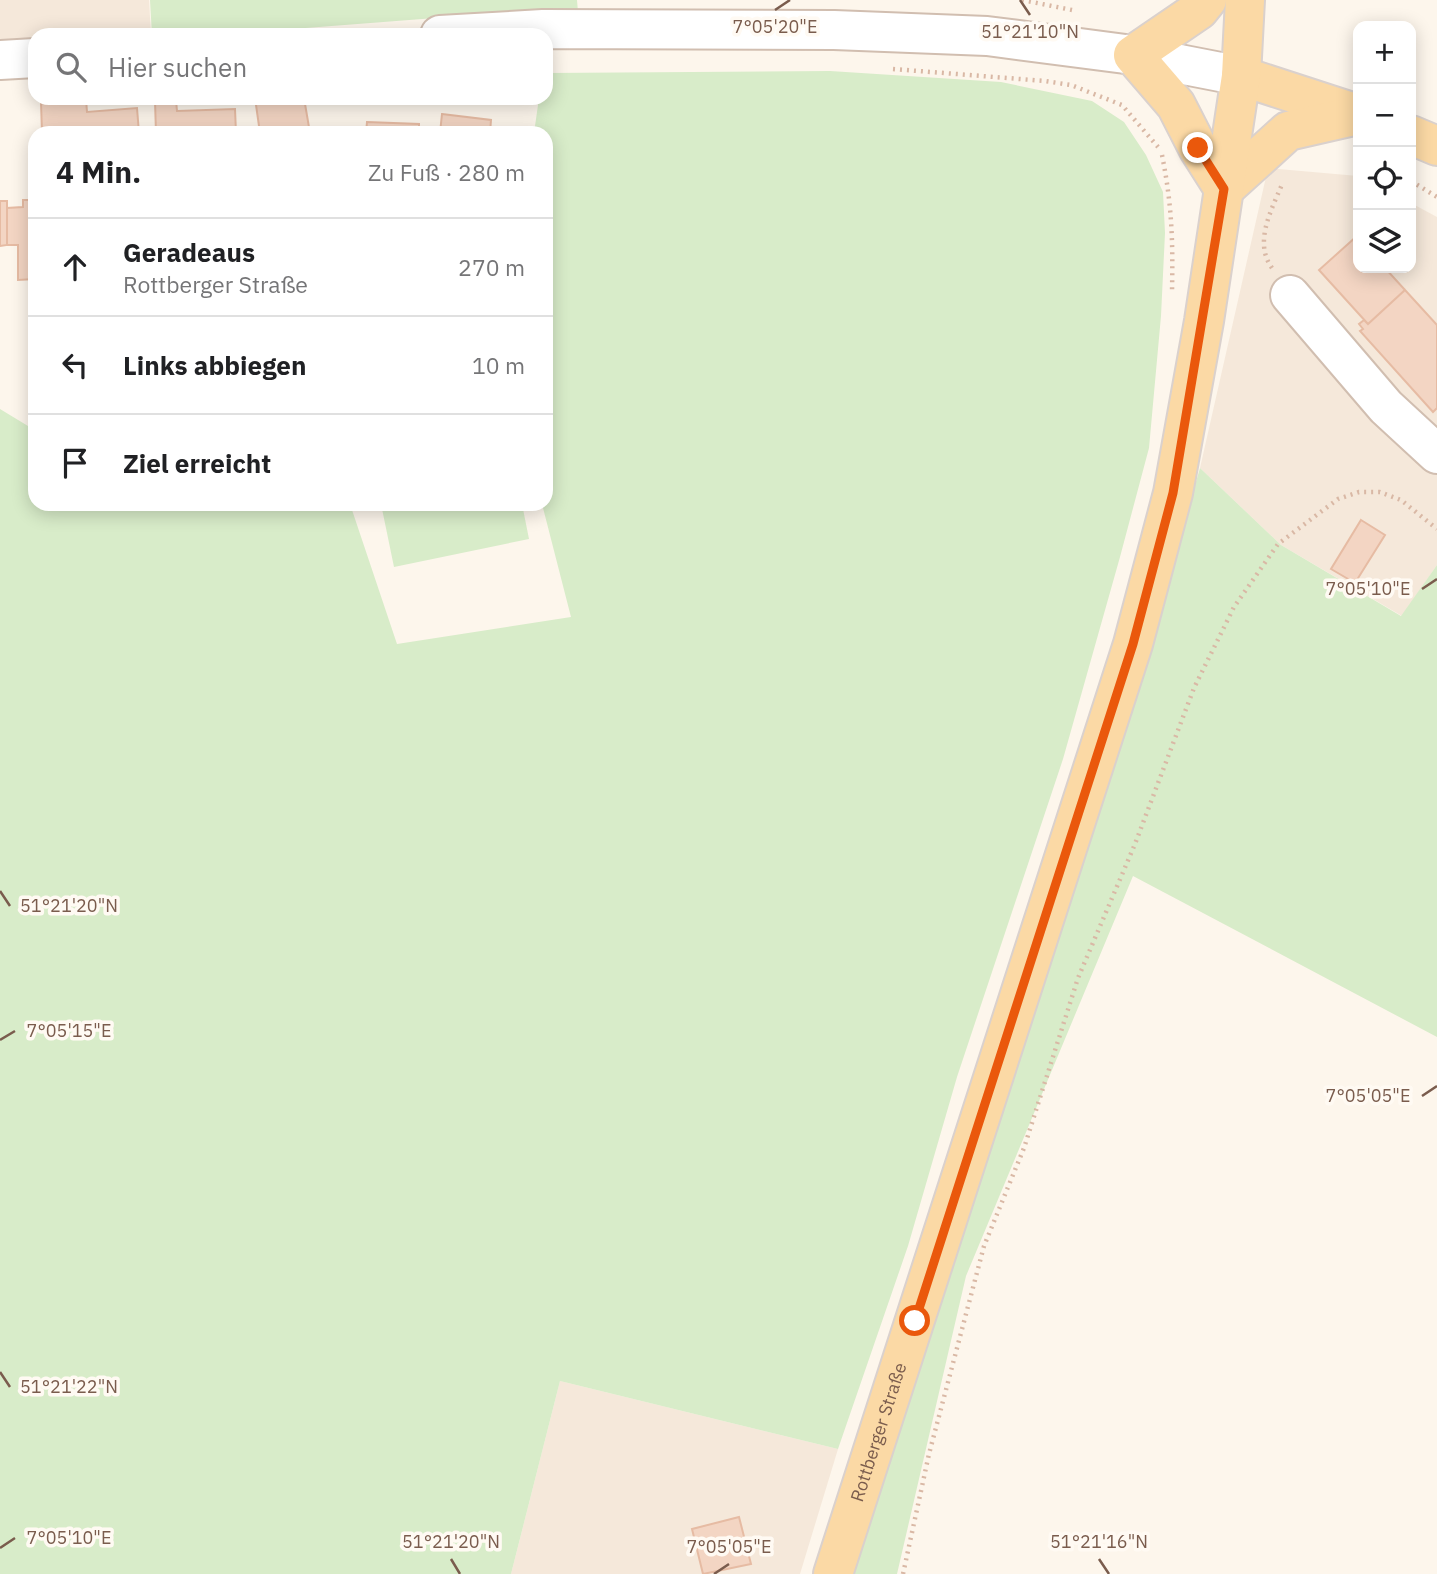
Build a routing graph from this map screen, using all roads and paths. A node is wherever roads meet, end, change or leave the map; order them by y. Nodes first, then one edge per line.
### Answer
1 (1207, 0) edge
2 (1245, 0) edge
3 (553, 29) edge
4 (1133, 55) junction
5 (28, 58) edge
6 (0, 60) edge
7 (883, 68) dead end
8 (1241, 76) junction
9 (1353, 112) edge
10 (1353, 115) edge
11 (1416, 137) edge
12 (1437, 146) edge
13 (1161, 151) dead end
14 (1284, 180) dead end
15 (1416, 184) edge
16 (1224, 189) junction
17 (1437, 197) edge
18 (1290, 295) joint
19 (1437, 454) edge
20 (1437, 529) edge
21 (833, 1574) edge
22 (903, 1574) edge

1 - 4 main road
2 - 8 main road, Rottberger Straße
3 - 4 street
4 - 8 street
4 - 16 main road
5 - 6 street
7 - 13 path
8 - 9 main road
8 - 16 main road, Rottberger Straße
10 - 16 main road
11 - 12 main road
14 - 18 path
15 - 17 path
16 - 21 main road, Rottberger Straße
18 - 19 street
20 - 22 path

